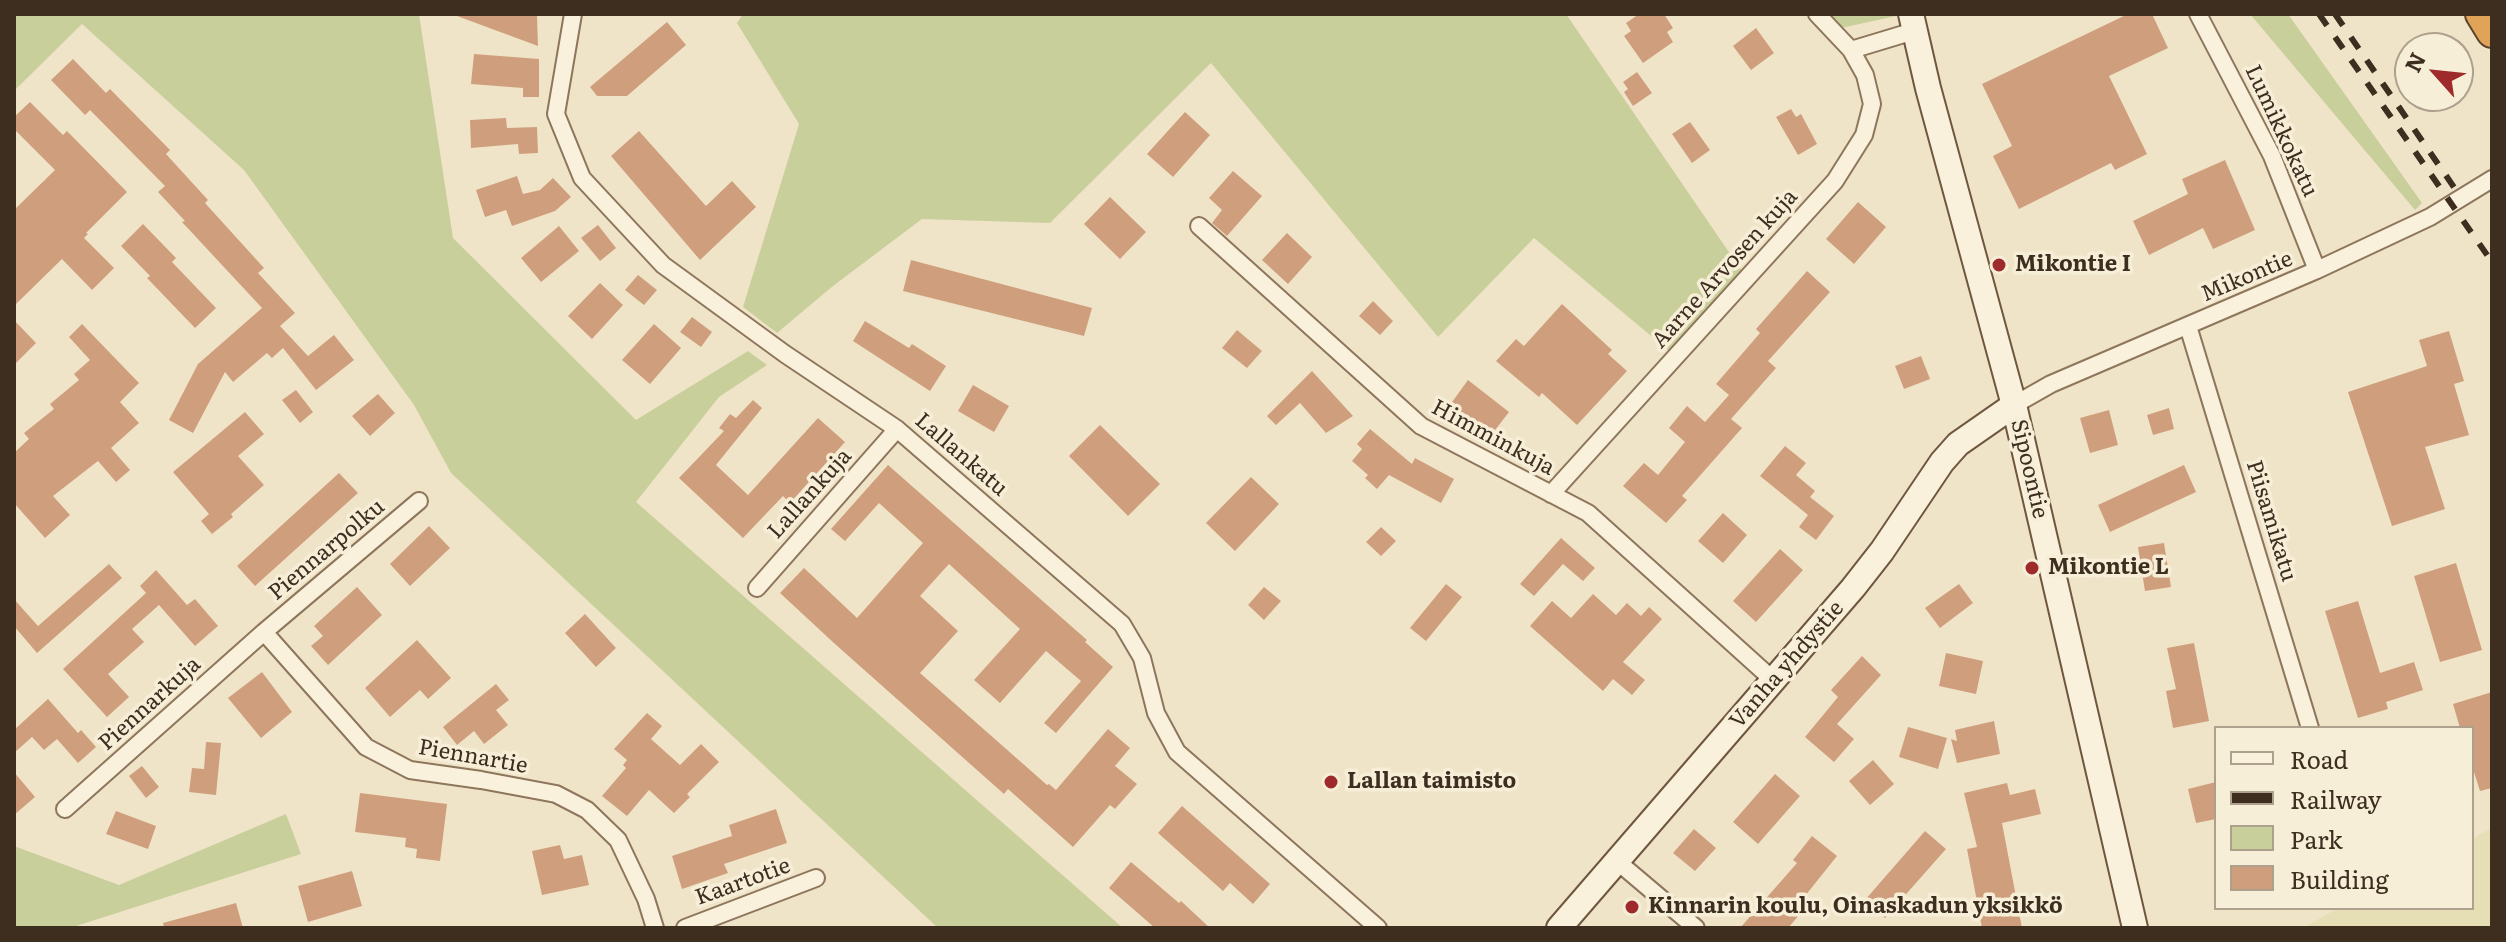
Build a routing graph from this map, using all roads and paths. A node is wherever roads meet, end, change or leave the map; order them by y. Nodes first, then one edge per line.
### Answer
1 (573, 14) edge
2 (1817, 14) edge
3 (2198, 14) edge
4 (2481, 14) edge
5 (1913, 23) edge
6 (2492, 32) edge
7 (1851, 50) junction
8 (2492, 179) edge
9 (1199, 226) dead end
10 (2317, 270) junction
11 (2188, 326) junction
12 (2014, 405) junction
13 (897, 429) junction
14 (1551, 494) junction
15 (419, 501) dead end
16 (757, 588) dead end
17 (264, 632) junction
18 (1772, 679) junction
19 (2309, 726) edge
20 (65, 809) dead end
21 (1618, 862) junction
22 (816, 878) dead end
23 (655, 928) edge
24 (685, 928) edge
25 (1378, 928) edge
26 (1559, 928) edge
27 (1696, 928) edge
28 (2135, 928) edge

1 - 13 street, Lallankatu
2 - 7 street, Aarne Arvosen kuja
3 - 10 street, Lumikkokatu
4 - 6 highway
5 - 7 street
5 - 12 street, Sipoontie
7 - 14 street, Aarne Arvosen kuja
8 - 10 street, Mikontie
9 - 14 street, Himminkuja
10 - 11 street, Mikontie
11 - 12 street, Mikontie
11 - 19 street, Piisamikatu
12 - 18 street, Vanha yhdystie
12 - 28 street, Sipoontie
13 - 16 street, Lallankuja
13 - 25 street, Lallankatu
14 - 18 street, Himminkuja
15 - 17 street, Piennarpolku
17 - 20 street, Piennarkuja
17 - 23 street, Piennartie
18 - 21 street, Vanha yhdystie
21 - 26 street, Vanha yhdystie
21 - 27 street
22 - 24 street, Kaartotie

